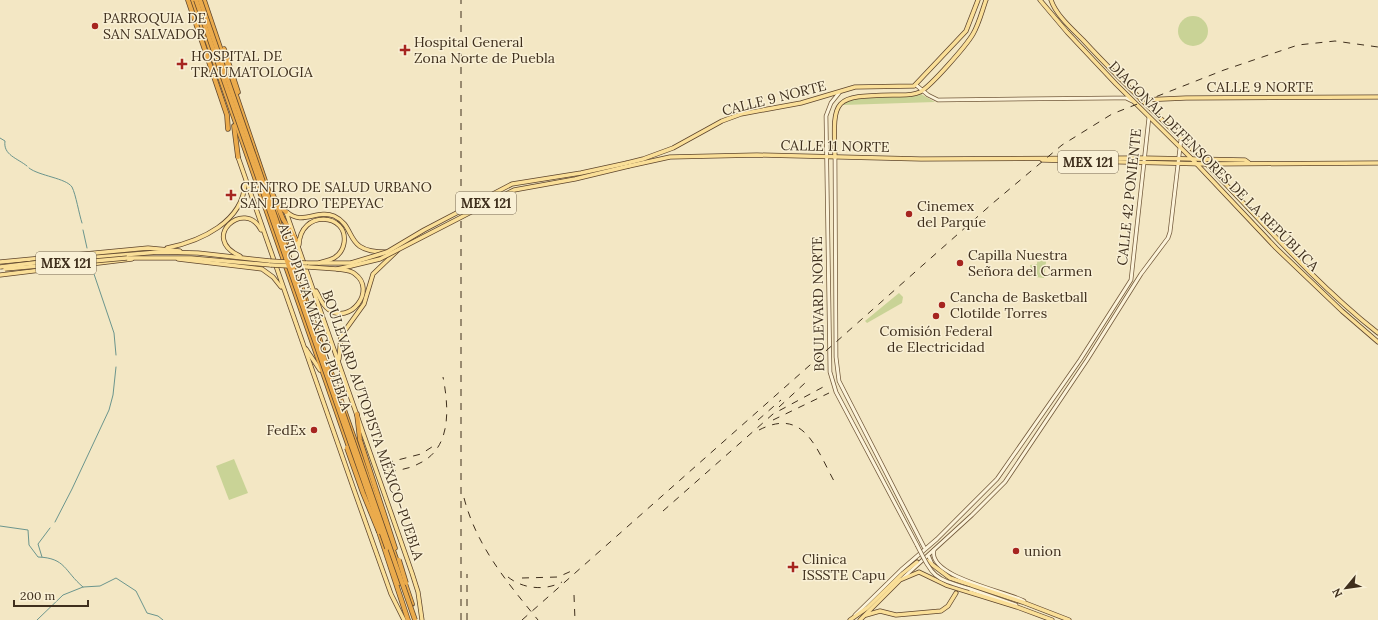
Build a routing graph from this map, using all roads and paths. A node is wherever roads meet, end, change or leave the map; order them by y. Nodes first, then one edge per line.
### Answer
1 (188, 0) edge
2 (193, 0) edge
3 (196, 0) edge
4 (200, 0) edge
5 (205, 0) edge
6 (978, 0) edge
7 (986, 0) edge
8 (1041, 0) edge
9 (1052, 0) edge
10 (916, 85) junction
11 (922, 91) junction
12 (839, 93) junction
13 (1378, 97) edge
14 (1141, 100) junction
15 (1135, 103) junction
16 (232, 114) junction
17 (1149, 117) junction
18 (228, 129) dead end
19 (252, 139) junction
20 (1181, 139) junction
21 (1180, 147) junction
22 (257, 154) junction
23 (238, 157) joint
24 (827, 157) junction
25 (835, 157) junction
26 (1179, 158) junction
27 (1192, 159) junction
28 (1201, 159) junction
29 (1143, 160) junction
30 (1178, 163) junction
31 (1250, 163) junction
32 (1378, 163) edge
33 (628, 164) junction
34 (1197, 164) junction
35 (1206, 164) junction
36 (246, 180) junction
37 (276, 203) junction
38 (286, 212) junction
39 (296, 240) junction
40 (266, 242) junction
41 (299, 248) junction
42 (164, 249) junction
43 (398, 250) junction
44 (387, 252) junction
45 (185, 253) junction
46 (175, 257) junction
47 (138, 258) junction
48 (245, 258) junction
49 (0, 262) edge
50 (8, 262) junction
51 (270, 263) junction
52 (319, 263) junction
53 (351, 265) junction
54 (0, 267) edge
55 (338, 269) junction
56 (0, 270) edge
57 (0, 274) edge
58 (8, 274) junction
59 (1132, 274) junction
60 (1141, 274) junction
61 (312, 286) junction
62 (286, 297) junction
63 (1378, 334) edge
64 (1378, 342) edge
65 (304, 346) junction
66 (318, 359) junction
67 (339, 364) junction
68 (320, 370) junction
69 (357, 414) junction
70 (1032, 428) junction
71 (1038, 432) junction
72 (924, 547) dead end
73 (387, 548) junction
74 (934, 550) junction
75 (928, 558) dead end
76 (917, 562) dead end
77 (902, 579) junction
78 (956, 593) dead end
79 (407, 595) junction
80 (1025, 602) junction
81 (1017, 607) junction
82 (855, 615) junction
83 (863, 616) junction
84 (404, 620) edge
85 (409, 620) edge
86 (416, 620) edge
87 (422, 620) edge
88 (850, 620) edge
89 (860, 620) edge
90 (1052, 620) edge
91 (1069, 620) edge

1 - 18 highway
2 - 16 highway, AUTOPISTA MÉXICO-PUEBLA
3 - 73 highway, bridge
4 - 79 highway, bridge
5 - 19 highway, AUTOPISTA MÉXICO-PUEBLA
5 - 19 highway
6 - 10 main road
7 - 11 main road
8 - 15 main road, DIAGONAL DEFENSORES DE LA REPÚBLICA
9 - 14 main road, DIAGONAL DEFENSORES DE LA REPÚBLICA
10 - 11 main road
10 - 12 main road
11 - 15 main road
11 - 25 main road, BOULEVARD NORTE
12 - 24 main road, BOULEVARD NORTE
12 - 33 main road, CALLE 9 NORTE
13 - 14 main road, CALLE 9 NORTE
14 - 20 main road, DIAGONAL DEFENSORES DE LA REPÚBLICA
15 - 17 main road, DIAGONAL DEFENSORES DE LA REPÚBLICA
16 - 23 highway
16 - 66 highway, AUTOPISTA MÉXICO-PUEBLA
17 - 21 main road, DIAGONAL DEFENSORES DE LA REPÚBLICA
17 - 29 main road, CALLE 42 PONIENTE
19 - 22 highway, AUTOPISTA MÉXICO-PUEBLA
20 - 21 main road
20 - 28 main road, DIAGONAL DEFENSORES DE LA REPÚBLICA
21 - 26 main road
21 - 27 main road, DIAGONAL DEFENSORES DE LA REPÚBLICA
22 - 37 highway
22 - 86 highway, AUTOPISTA MÉXICO-PUEBLA
23 - 36 main road
24 - 25 main road, CALLE 11 NORTE / MEX 121
24 - 33 main road, CALLE 11 NORTE / MEX 121
24 - 81 main road, BOULEVARD NORTE, bridge
25 - 29 main road, CALLE 11 NORTE / MEX 121
25 - 72 main road, BOULEVARD NORTE
26 - 27 main road, CALLE 11 NORTE / MEX 121
26 - 29 main road, CALLE 11 NORTE / MEX 121
26 - 30 main road
27 - 28 main road, CALLE 11 NORTE
27 - 34 main road, DIAGONAL DEFENSORES DE LA REPÚBLICA
28 - 31 main road, CALLE 11 NORTE
28 - 35 main road, DIAGONAL DEFENSORES DE LA REPÚBLICA
29 - 30 main road, CALLE 11 NORTE / MEX 121
29 - 59 main road, CALLE 42 PONIENTE
30 - 34 main road, CALLE 11 NORTE / MEX 121
30 - 60 main road
31 - 32 main road, CALLE 11 NORTE
31 - 35 main road, CALLE 11 NORTE
33 - 43 main road, MEX 121, bridge
33 - 44 main road, MEX 121, bridge
34 - 35 main road, CALLE 11 NORTE
34 - 64 main road, DIAGONAL DEFENSORES DE LA REPÚBLICA
35 - 63 main road, DIAGONAL DEFENSORES DE LA REPÚBLICA
36 - 40 main road
36 - 42 main road
37 - 38 highway
37 - 39 highway
38 - 39 main road, BOULEVARD AUTOPISTA MÉXICO-PUEBLA
38 - 44 main road
39 - 41 main road, BOULEVARD AUTOPISTA MÉXICO-PUEBLA
40 - 48 main road
40 - 62 main road
41 - 52 main road
41 - 61 main road, BOULEVARD AUTOPISTA MÉXICO-PUEBLA
42 - 45 main road
42 - 50 main road
43 - 53 main road, MEX 121, bridge
43 - 67 main road, bridge
44 - 53 main road, MEX 121, bridge
45 - 48 main road, MEX 121
45 - 54 main road, MEX 121, bridge
46 - 47 main road, MEX 121
46 - 51 main road, MEX 121
46 - 62 main road
47 - 56 main road, MEX 121, bridge
47 - 58 main road
48 - 51 main road, MEX 121
49 - 50 main road
50 - 58 main road
51 - 52 main road, MEX 121, bridge
51 - 55 main road, MEX 121, bridge
52 - 53 main road, MEX 121
53 - 55 main road, MEX 121
55 - 61 main road
57 - 58 main road
59 - 60 main road
59 - 70 main road, CALLE 42 PONIENTE
60 - 71 main road
61 - 67 main road, BOULEVARD AUTOPISTA MÉXICO-PUEBLA
62 - 65 main road
65 - 68 main road
65 - 84 main road
66 - 68 highway
66 - 85 highway, AUTOPISTA MÉXICO-PUEBLA
67 - 69 main road, BOULEVARD AUTOPISTA MÉXICO-PUEBLA
68 - 73 highway, bridge
69 - 79 highway, bridge
69 - 87 main road, BOULEVARD AUTOPISTA MÉXICO-PUEBLA
70 - 71 main road
70 - 82 main road
71 - 74 main road
73 - 85 highway, bridge
74 - 77 main road
74 - 80 main road
75 - 80 main road
76 - 82 main road
77 - 81 main road
77 - 83 main road
78 - 83 main road
79 - 86 highway, bridge
80 - 91 main road
81 - 90 main road, BOULEVARD NORTE
82 - 88 main road
83 - 89 main road

